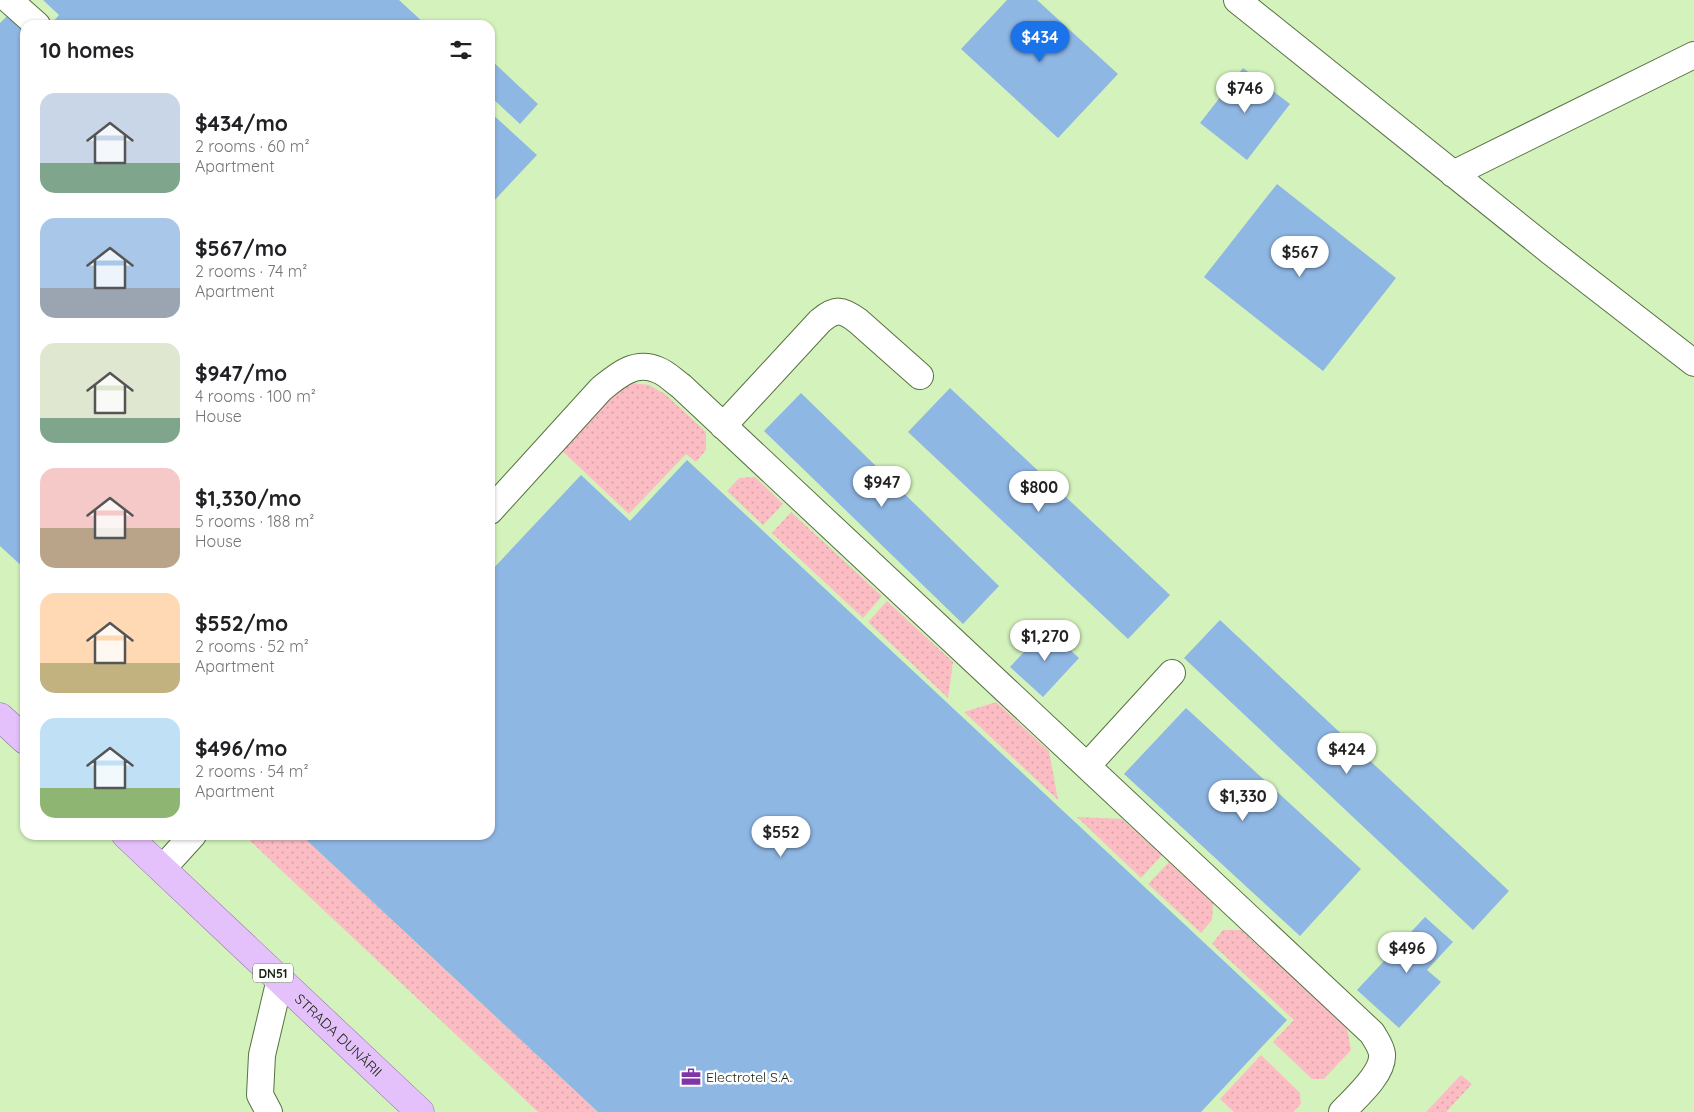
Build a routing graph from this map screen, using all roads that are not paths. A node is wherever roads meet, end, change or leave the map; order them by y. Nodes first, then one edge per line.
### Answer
1 (9, 0) edge
2 (1237, 0) edge
3 (31, 20) edge
4 (1694, 55) edge
5 (1453, 174) junction
6 (1694, 363) edge
7 (920, 376) dead end
8 (723, 426) junction
9 (495, 506) edge
10 (1172, 673) dead end
11 (0, 717) edge
12 (20, 734) edge
13 (1087, 766) junction
14 (131, 840) edge
15 (188, 840) edge
16 (162, 869) junction
17 (280, 979) junction
18 (269, 1112) edge
19 (420, 1112) edge
20 (1342, 1112) edge

1 - 3 lane
2 - 5 lane
4 - 5 lane
5 - 6 lane
7 - 8 lane
8 - 9 lane
8 - 13 lane
10 - 13 lane
11 - 12 main road
13 - 20 lane
14 - 16 main road, STRADA DUNĂRII / DN51
15 - 16 lane
16 - 17 main road, STRADA DUNĂRII / DN51
17 - 18 lane
17 - 19 main road, STRADA DUNĂRII / DN51

